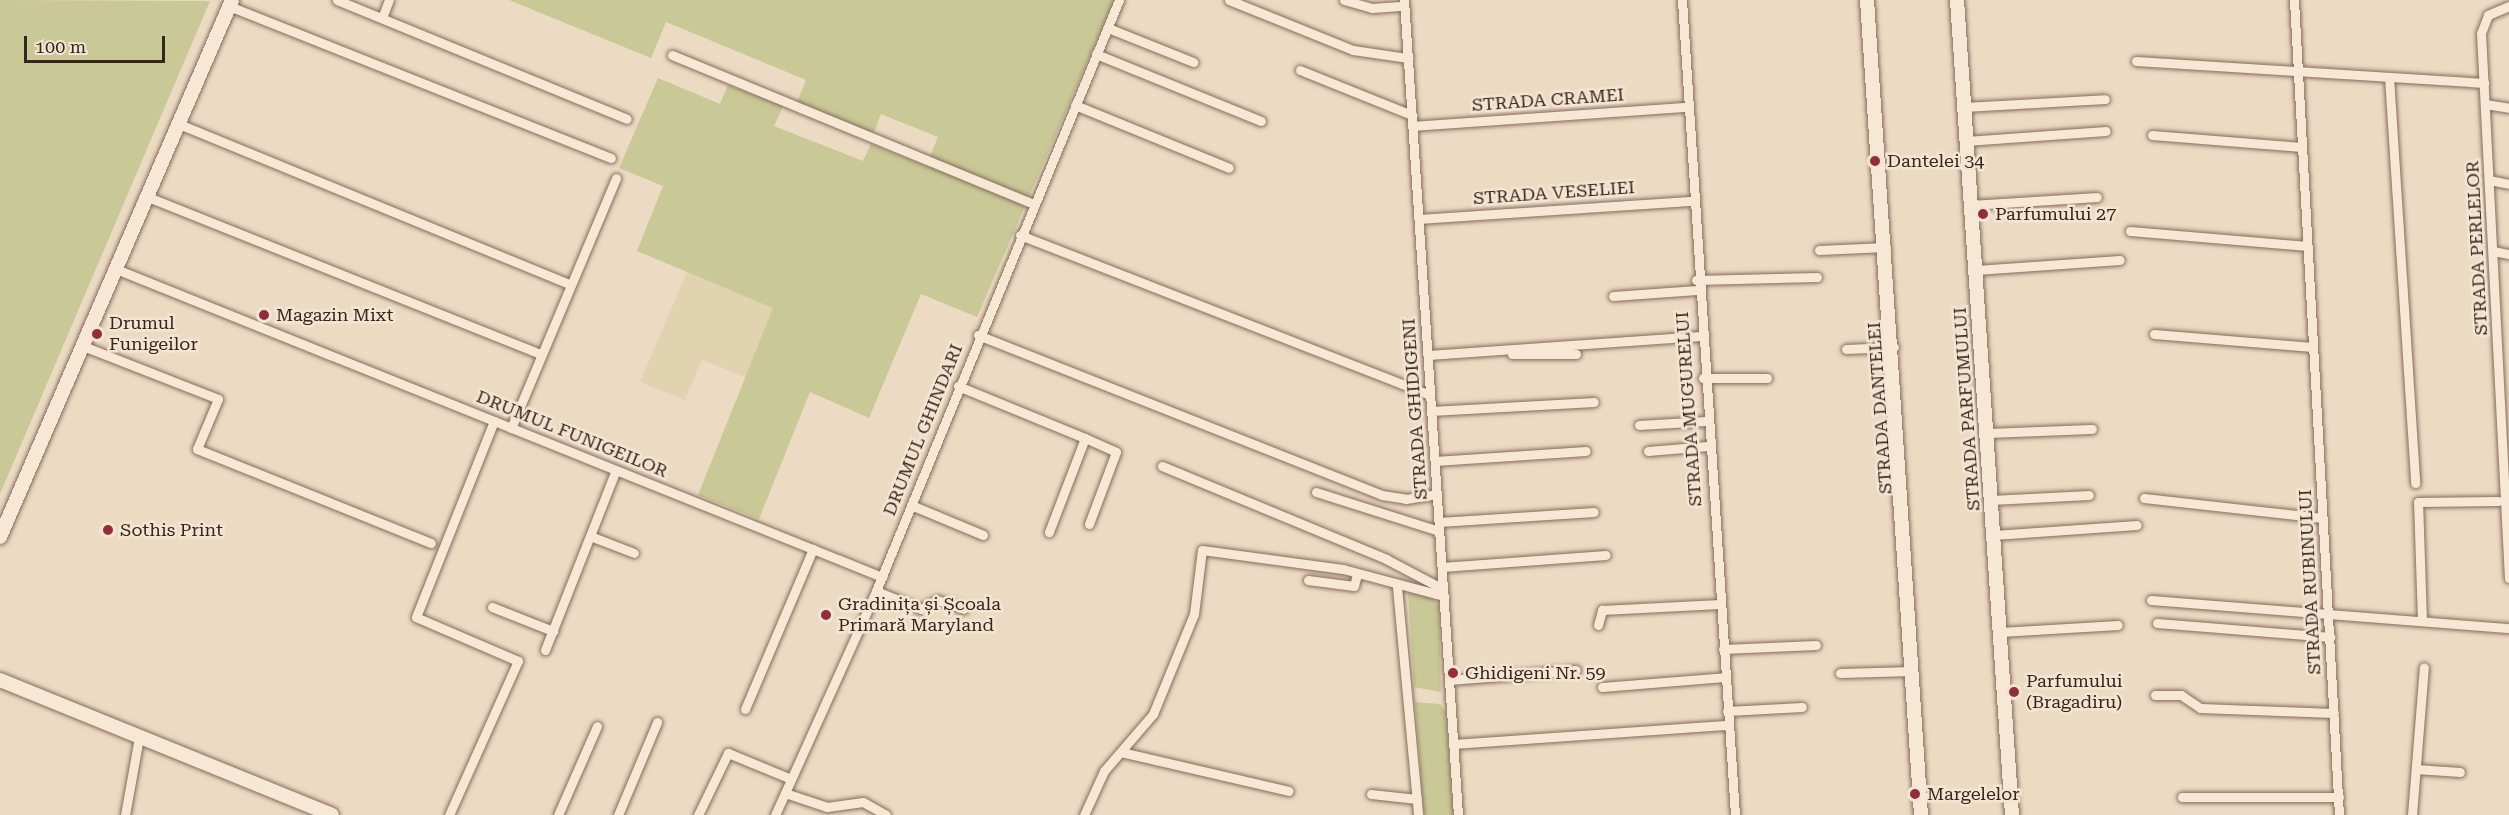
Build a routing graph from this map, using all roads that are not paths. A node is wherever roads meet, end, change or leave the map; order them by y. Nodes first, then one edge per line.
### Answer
1 (337, 0) edge
2 (389, 0) edge
3 (1119, 0) edge
4 (1228, 0) edge
5 (1344, 0) edge
6 (1682, 0) edge
7 (1867, 0) edge
8 (1957, 0) edge
9 (2294, 0) edge
10 (231, 3) edge
11 (1404, 3) edge
12 (2509, 6) edge
13 (382, 18) junction
14 (1108, 28) junction
15 (1096, 54) junction
16 (672, 55) dead end
17 (1408, 58) junction
18 (2136, 61) dead end
19 (1193, 62) dead end
20 (1300, 70) dead end
21 (2298, 72) junction
22 (2389, 77) junction
23 (2484, 83) junction
24 (2106, 99) dead end
25 (2485, 104) junction
26 (1075, 105) junction
27 (1686, 107) junction
28 (1964, 107) junction
29 (2509, 108) edge
30 (1412, 115) junction
31 (627, 119) dead end
32 (1261, 121) dead end
33 (179, 124) junction
34 (1412, 126) junction
35 (2106, 131) dead end
36 (2152, 135) dead end
37 (1966, 141) junction
38 (2302, 147) junction
39 (610, 158) dead end
40 (1229, 168) dead end
41 (616, 178) dead end
42 (2489, 180) junction
43 (2509, 184) edge
44 (148, 197) junction
45 (2097, 197) dead end
46 (1692, 201) junction
47 (1033, 204) junction
48 (1971, 205) junction
49 (1419, 219) junction
50 (2130, 231) dead end
51 (1020, 235) junction
52 (2307, 246) junction
53 (1886, 247) junction
54 (1819, 250) dead end
55 (2493, 251) junction
56 (2509, 254) edge
57 (2120, 260) dead end
58 (116, 269) junction
59 (1976, 270) junction
60 (1816, 277) dead end
61 (570, 284) junction
62 (1697, 285) junction
63 (1613, 296) dead end
64 (2498, 325) junction
65 (2509, 327) edge
66 (2154, 334) dead end
67 (978, 335) junction
68 (1700, 336) junction
69 (83, 346) junction
70 (1894, 347) junction
71 (2312, 347) junction
72 (1846, 349) dead end
73 (541, 354) junction
74 (1576, 354) dead end
75 (1428, 358) junction
76 (1703, 378) junction
77 (1767, 378) dead end
78 (958, 386) junction
79 (1430, 395) junction
80 (1594, 402) dead end
81 (2506, 407) edge
82 (1431, 411) junction
83 (494, 421) junction
84 (1706, 421) junction
85 (1639, 425) dead end
86 (511, 428) junction
87 (2092, 429) dead end
88 (1986, 433) junction
89 (1085, 438) junction
90 (1708, 446) junction
91 (1586, 451) dead end
92 (1648, 451) dead end
93 (1434, 461) junction
94 (1162, 466) dead end
95 (616, 470) junction
96 (2415, 483) dead end
97 (2508, 490) edge
98 (1316, 492) dead end
99 (1437, 494) junction
100 (2089, 495) dead end
101 (2144, 498) dead end
102 (1991, 500) junction
103 (2498, 501) dead end
104 (911, 506) junction
105 (1594, 512) dead end
106 (2323, 518) junction
107 (1089, 524) dead end
108 (2137, 525) dead end
109 (1439, 526) junction
110 (1049, 532) dead end
111 (983, 535) dead end
112 (1994, 535) junction
113 (590, 536) junction
114 (0, 537) edge
115 (431, 543) dead end
116 (813, 549) junction
117 (634, 553) dead end
118 (1606, 555) dead end
119 (1442, 567) junction
120 (1357, 574) junction
121 (882, 577) junction
122 (2509, 579) edge
123 (1308, 580) dead end
124 (1397, 587) junction
125 (876, 591) junction
126 (1443, 592) junction
127 (2151, 600) dead end
128 (1720, 604) junction
129 (492, 607) dead end
130 (964, 609) dead end
131 (2329, 614) junction
132 (2422, 621) junction
133 (2157, 623) dead end
134 (1598, 625) dead end
135 (2118, 625) dead end
136 (2509, 628) edge
137 (553, 631) junction
138 (2000, 632) junction
139 (2330, 637) junction
140 (1816, 645) dead end
141 (1723, 649) junction
142 (545, 650) dead end
143 (2424, 667) dead end
144 (1576, 670) dead end
145 (1913, 671) junction
146 (1840, 673) dead end
147 (1725, 677) junction
148 (0, 680) edge
149 (1449, 680) junction
150 (1602, 687) dead end
151 (2156, 695) dead end
152 (1802, 707) dead end
153 (745, 710) dead end
154 (1727, 711) junction
155 (2334, 713) junction
156 (657, 722) dead end
157 (1728, 725) junction
158 (597, 726) dead end
159 (139, 737) junction
160 (1454, 744) junction
161 (1121, 752) junction
162 (2416, 769) junction
163 (2460, 772) dead end
164 (791, 779) junction
165 (1289, 790) dead end
166 (785, 793) junction
167 (1371, 794) dead end
168 (2182, 797) dead end
169 (2339, 797) junction
170 (1417, 799) junction
171 (124, 815) edge
172 (332, 815) edge
173 (450, 815) edge
174 (558, 815) edge
175 (618, 815) edge
176 (698, 815) edge
177 (775, 815) edge
178 (886, 815) edge
179 (1084, 815) edge
180 (1418, 815) edge
181 (1458, 815) edge
182 (1735, 815) edge
183 (1921, 815) edge
184 (2012, 815) edge
185 (2339, 815) edge
186 (2412, 815) edge

1 - 13 street
2 - 13 street
3 - 14 street, DRUMUL GHINDARI
4 - 17 street
5 - 11 street
6 - 27 street, STRADA MUGURELUI
7 - 53 street, STRADA DANTELEI
8 - 28 street, STRADA PARFUMULUI
9 - 21 street, STRADA RUBINULUI
10 - 33 street
10 - 39 street
11 - 17 street, STRADA GHIDIGENI
12 - 23 street, STRADA PERLELOR
13 - 31 street
14 - 15 street, DRUMUL GHINDARI
14 - 19 street
15 - 26 street, DRUMUL GHINDARI
15 - 32 street
16 - 47 street
17 - 30 street, STRADA GHIDIGENI
18 - 21 street
20 - 30 street
21 - 22 street
21 - 38 street, STRADA RUBINULUI
22 - 23 street
22 - 96 street
23 - 25 street, STRADA PERLELOR
24 - 28 street
25 - 29 street
25 - 42 street, STRADA PERLELOR
26 - 40 street
26 - 47 street, DRUMUL GHINDARI
27 - 34 street, STRADA CRAMEI
27 - 46 street, STRADA MUGURELUI
28 - 37 street, STRADA PARFUMULUI
30 - 34 street, STRADA GHIDIGENI
33 - 44 street
33 - 61 street
34 - 49 street, STRADA GHIDIGENI
35 - 37 street
36 - 38 street
37 - 48 street, STRADA PARFUMULUI
38 - 52 street, STRADA RUBINULUI
41 - 61 street
42 - 43 street
42 - 55 street, STRADA PERLELOR
44 - 58 street
44 - 73 street
45 - 48 street
46 - 49 street, STRADA VESELIEI
46 - 62 street, STRADA MUGURELUI
47 - 51 street, DRUMUL GHINDARI
48 - 59 street, STRADA PARFUMULUI
49 - 75 street, STRADA GHIDIGENI
50 - 52 street
51 - 67 street, DRUMUL GHINDARI
51 - 79 street
52 - 71 street, STRADA RUBINULUI
53 - 54 street
53 - 70 street, STRADA DANTELEI
55 - 56 street
55 - 64 street, STRADA PERLELOR
57 - 59 street
58 - 69 street
58 - 83 street, DRUMUL FUNIGEILOR
59 - 88 street, STRADA PARFUMULUI
60 - 62 street
61 - 73 street
62 - 63 street
62 - 68 street, STRADA MUGURELUI
64 - 65 street
64 - 81 street, STRADA PERLELOR
66 - 71 street
67 - 78 street, DRUMUL GHINDARI
67 - 99 street
68 - 75 street
68 - 76 street, STRADA MUGURELUI
69 - 114 street
69 - 115 street
70 - 72 street
70 - 145 street, STRADA DANTELEI
71 - 106 street, STRADA RUBINULUI
73 - 86 street
74 - 75 street
75 - 79 street, STRADA GHIDIGENI
76 - 77 street
76 - 84 street, STRADA MUGURELUI
78 - 89 street
78 - 104 street, DRUMUL GHINDARI
79 - 82 street, STRADA GHIDIGENI
80 - 82 street
81 - 97 street, STRADA PERLELOR
82 - 93 street, STRADA GHIDIGENI
83 - 86 street, DRUMUL FUNIGEILOR
83 - 173 street
84 - 85 street
84 - 90 street, STRADA MUGURELUI
86 - 95 street, DRUMUL FUNIGEILOR
87 - 88 street
88 - 102 street, STRADA PARFUMULUI
89 - 107 street
89 - 110 street
90 - 92 street
90 - 128 street, STRADA MUGURELUI
91 - 93 street
93 - 99 street, STRADA GHIDIGENI
94 - 126 street
95 - 113 street
95 - 116 street, DRUMUL FUNIGEILOR
97 - 122 street, STRADA PERLELOR
98 - 109 street
99 - 109 street, STRADA GHIDIGENI
100 - 102 street
101 - 106 street
102 - 112 street, STRADA PARFUMULUI
103 - 132 street
104 - 111 street
104 - 121 street, DRUMUL GHINDARI
105 - 109 street
106 - 131 street, STRADA RUBINULUI
108 - 112 street
109 - 119 street, STRADA GHIDIGENI
112 - 138 street, STRADA PARFUMULUI
113 - 117 street
113 - 137 street
116 - 121 street, DRUMUL FUNIGEILOR
116 - 153 street
118 - 119 street
119 - 126 street, STRADA GHIDIGENI
120 - 123 street
120 - 124 street
120 - 161 street
121 - 125 street, DRUMUL GHINDARI
124 - 126 street
124 - 170 street
125 - 130 street
125 - 164 street, DRUMUL GHINDARI
126 - 149 street, STRADA GHIDIGENI
127 - 131 street
128 - 134 street
128 - 141 street, STRADA MUGURELUI
129 - 137 street
131 - 132 street
131 - 139 street, STRADA RUBINULUI
132 - 136 street
133 - 139 street
135 - 138 street
137 - 142 street
138 - 184 street, STRADA PARFUMULUI
139 - 155 street, STRADA RUBINULUI
140 - 141 street
141 - 147 street, STRADA MUGURELUI
143 - 162 street
144 - 149 street
145 - 146 street
145 - 183 street, STRADA DANTELEI
147 - 150 street
147 - 154 street, STRADA MUGURELUI
148 - 159 street
149 - 160 street, STRADA GHIDIGENI
151 - 155 street
152 - 154 street
154 - 157 street, STRADA MUGURELUI
155 - 169 street, STRADA RUBINULUI
156 - 175 street
157 - 160 street
157 - 182 street, STRADA MUGURELUI
158 - 174 street
159 - 171 street
159 - 172 street
160 - 181 street, STRADA GHIDIGENI
161 - 165 street
161 - 179 street
162 - 163 street
162 - 186 street
164 - 166 street, DRUMUL GHINDARI
164 - 176 street
166 - 177 street, DRUMUL GHINDARI
166 - 178 street
167 - 170 street
168 - 169 street
169 - 185 street, STRADA RUBINULUI
170 - 180 street

